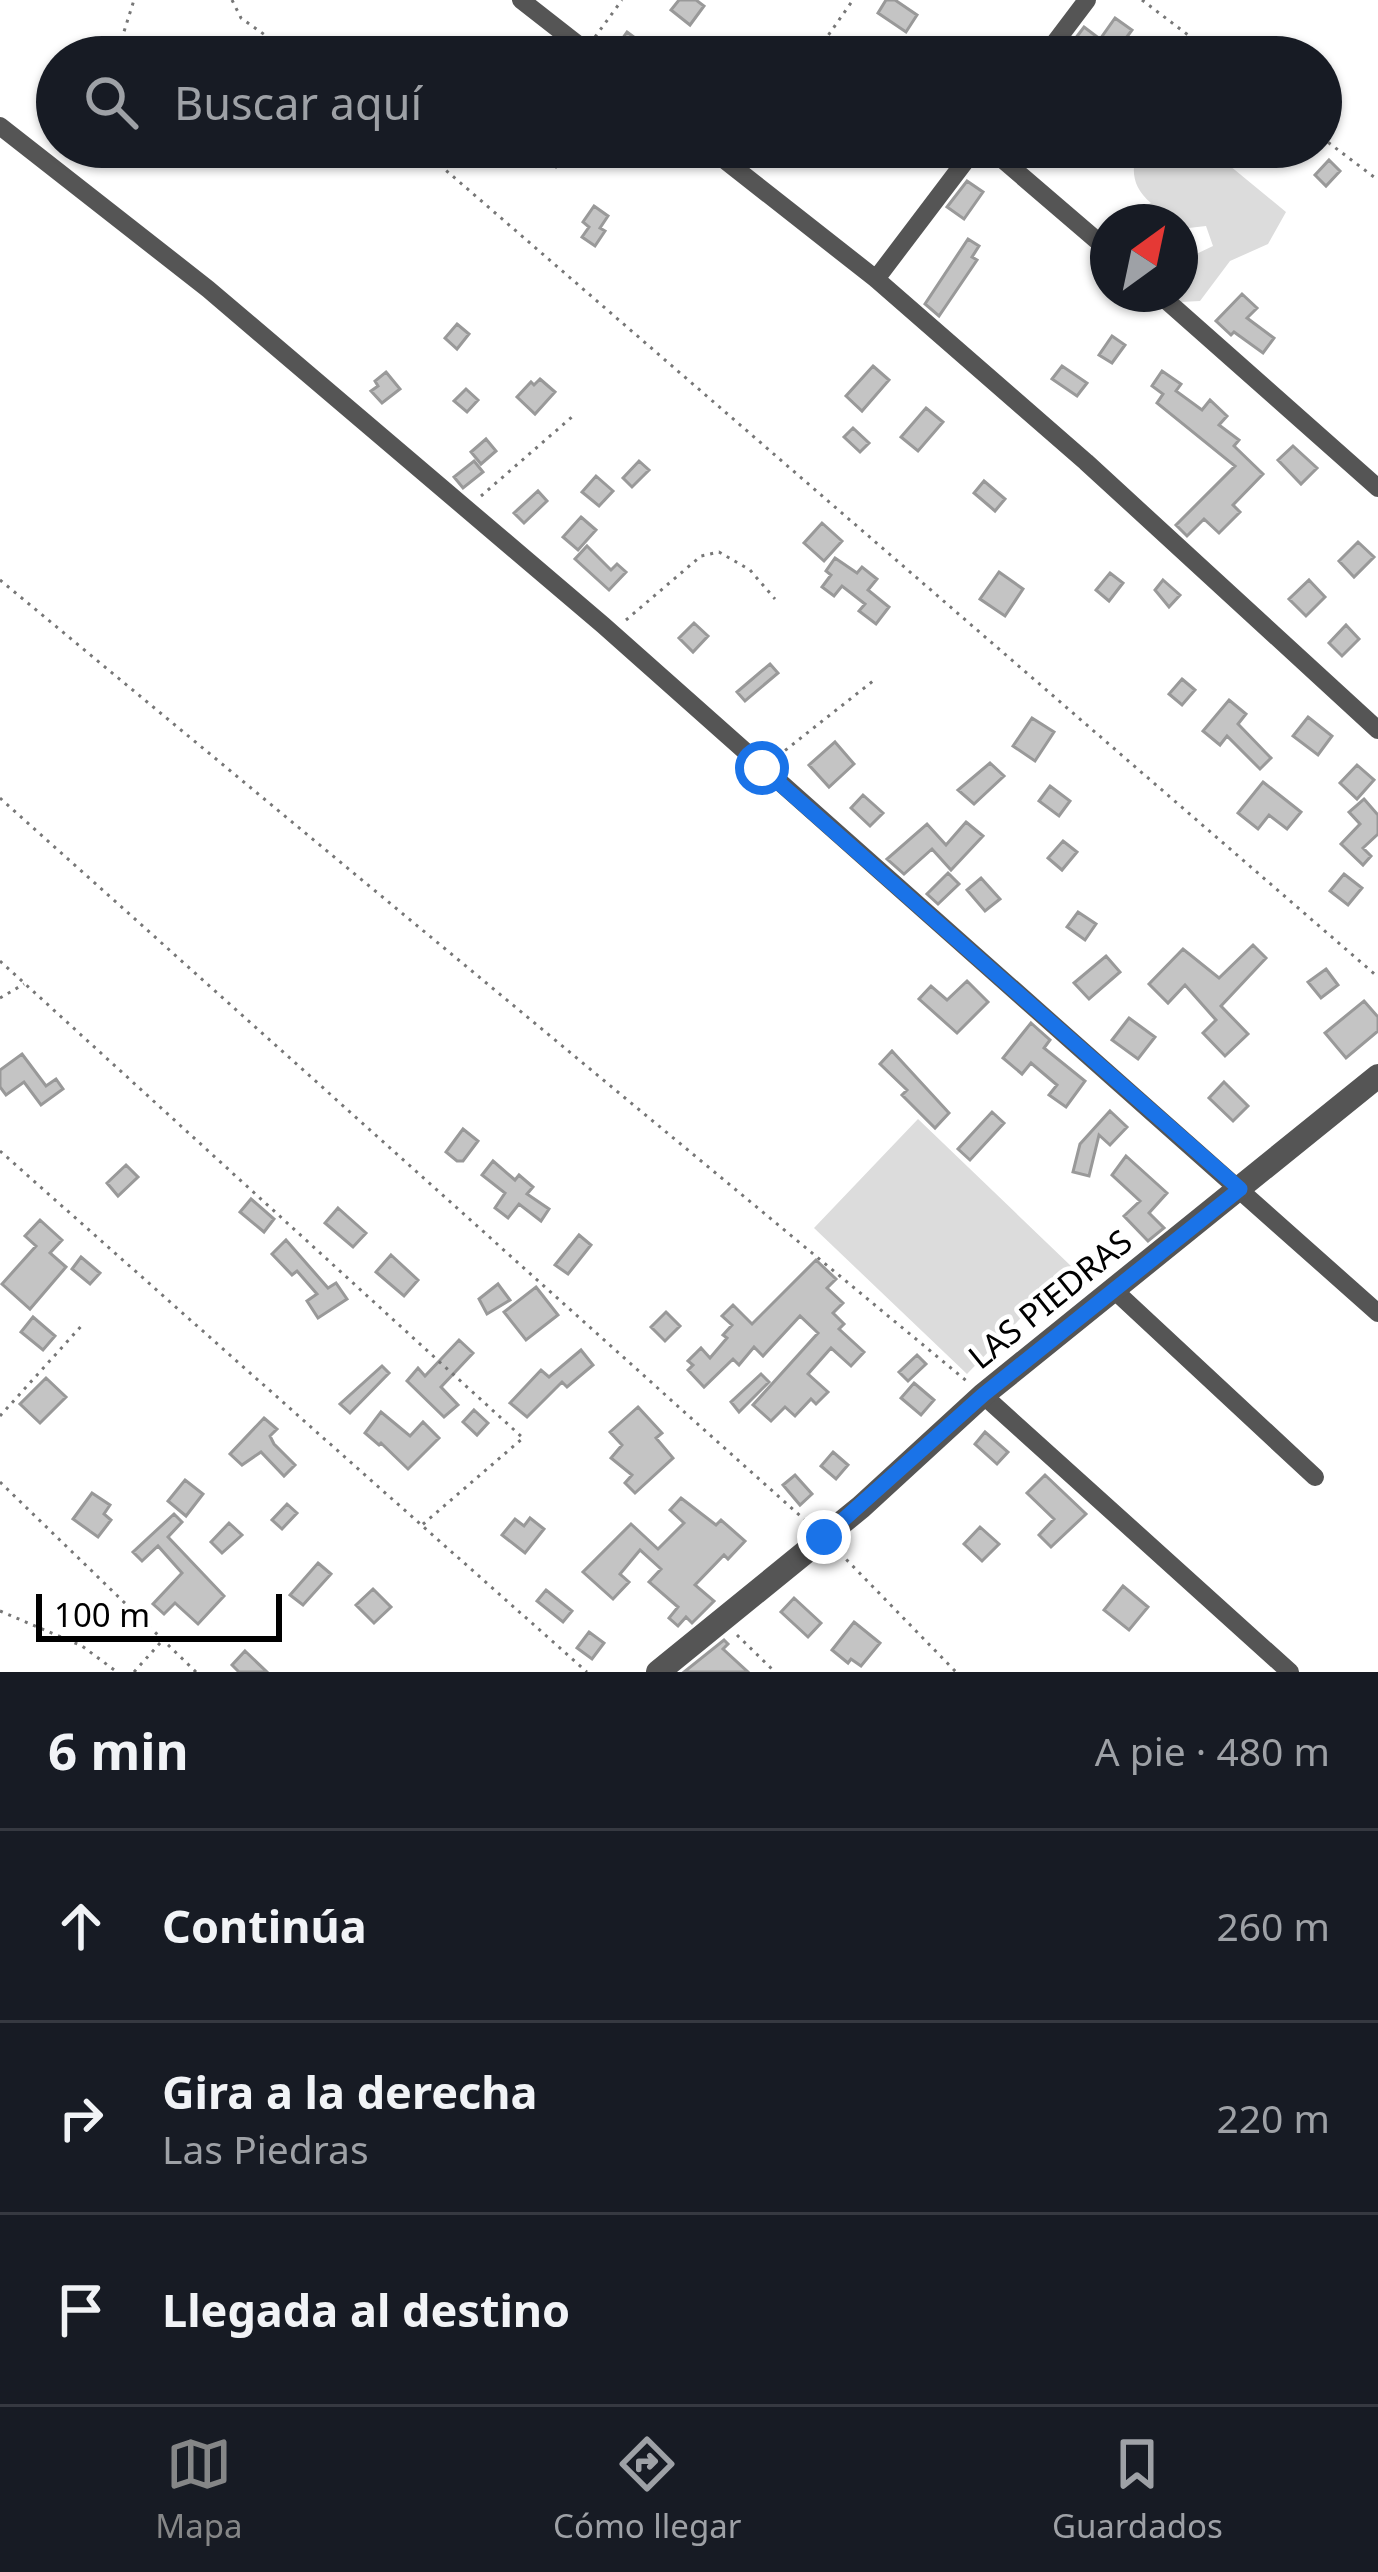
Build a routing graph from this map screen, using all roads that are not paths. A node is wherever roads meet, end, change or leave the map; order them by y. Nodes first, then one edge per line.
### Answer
1 (521, 0) edge
2 (1087, 0) edge
3 (567, 36) edge
4 (1059, 36) edge
5 (0, 126) edge
6 (36, 154) edge
7 (54, 168) edge
8 (735, 168) edge
9 (960, 168) edge
10 (1012, 168) edge
11 (1090, 235) edge
12 (876, 279) junction
13 (1179, 312) edge
14 (1378, 488) edge
15 (1378, 730) edge
16 (1378, 1076) edge
17 (1240, 1189) junction
18 (1114, 1290) junction
19 (1378, 1313) edge
20 (983, 1395) junction
21 (1315, 1477) dead end
22 (658, 1672) edge
23 (1290, 1672) edge

1 - 3 street
2 - 4 street
5 - 6 street
7 - 17 street
8 - 12 street
9 - 12 street
10 - 11 street
12 - 15 street
13 - 14 street
16 - 17 street, LAS PIEDRAS
17 - 18 street, LAS PIEDRAS
17 - 19 street
18 - 20 street, LAS PIEDRAS
18 - 21 street
20 - 22 street, LAS PIEDRAS
20 - 23 street

